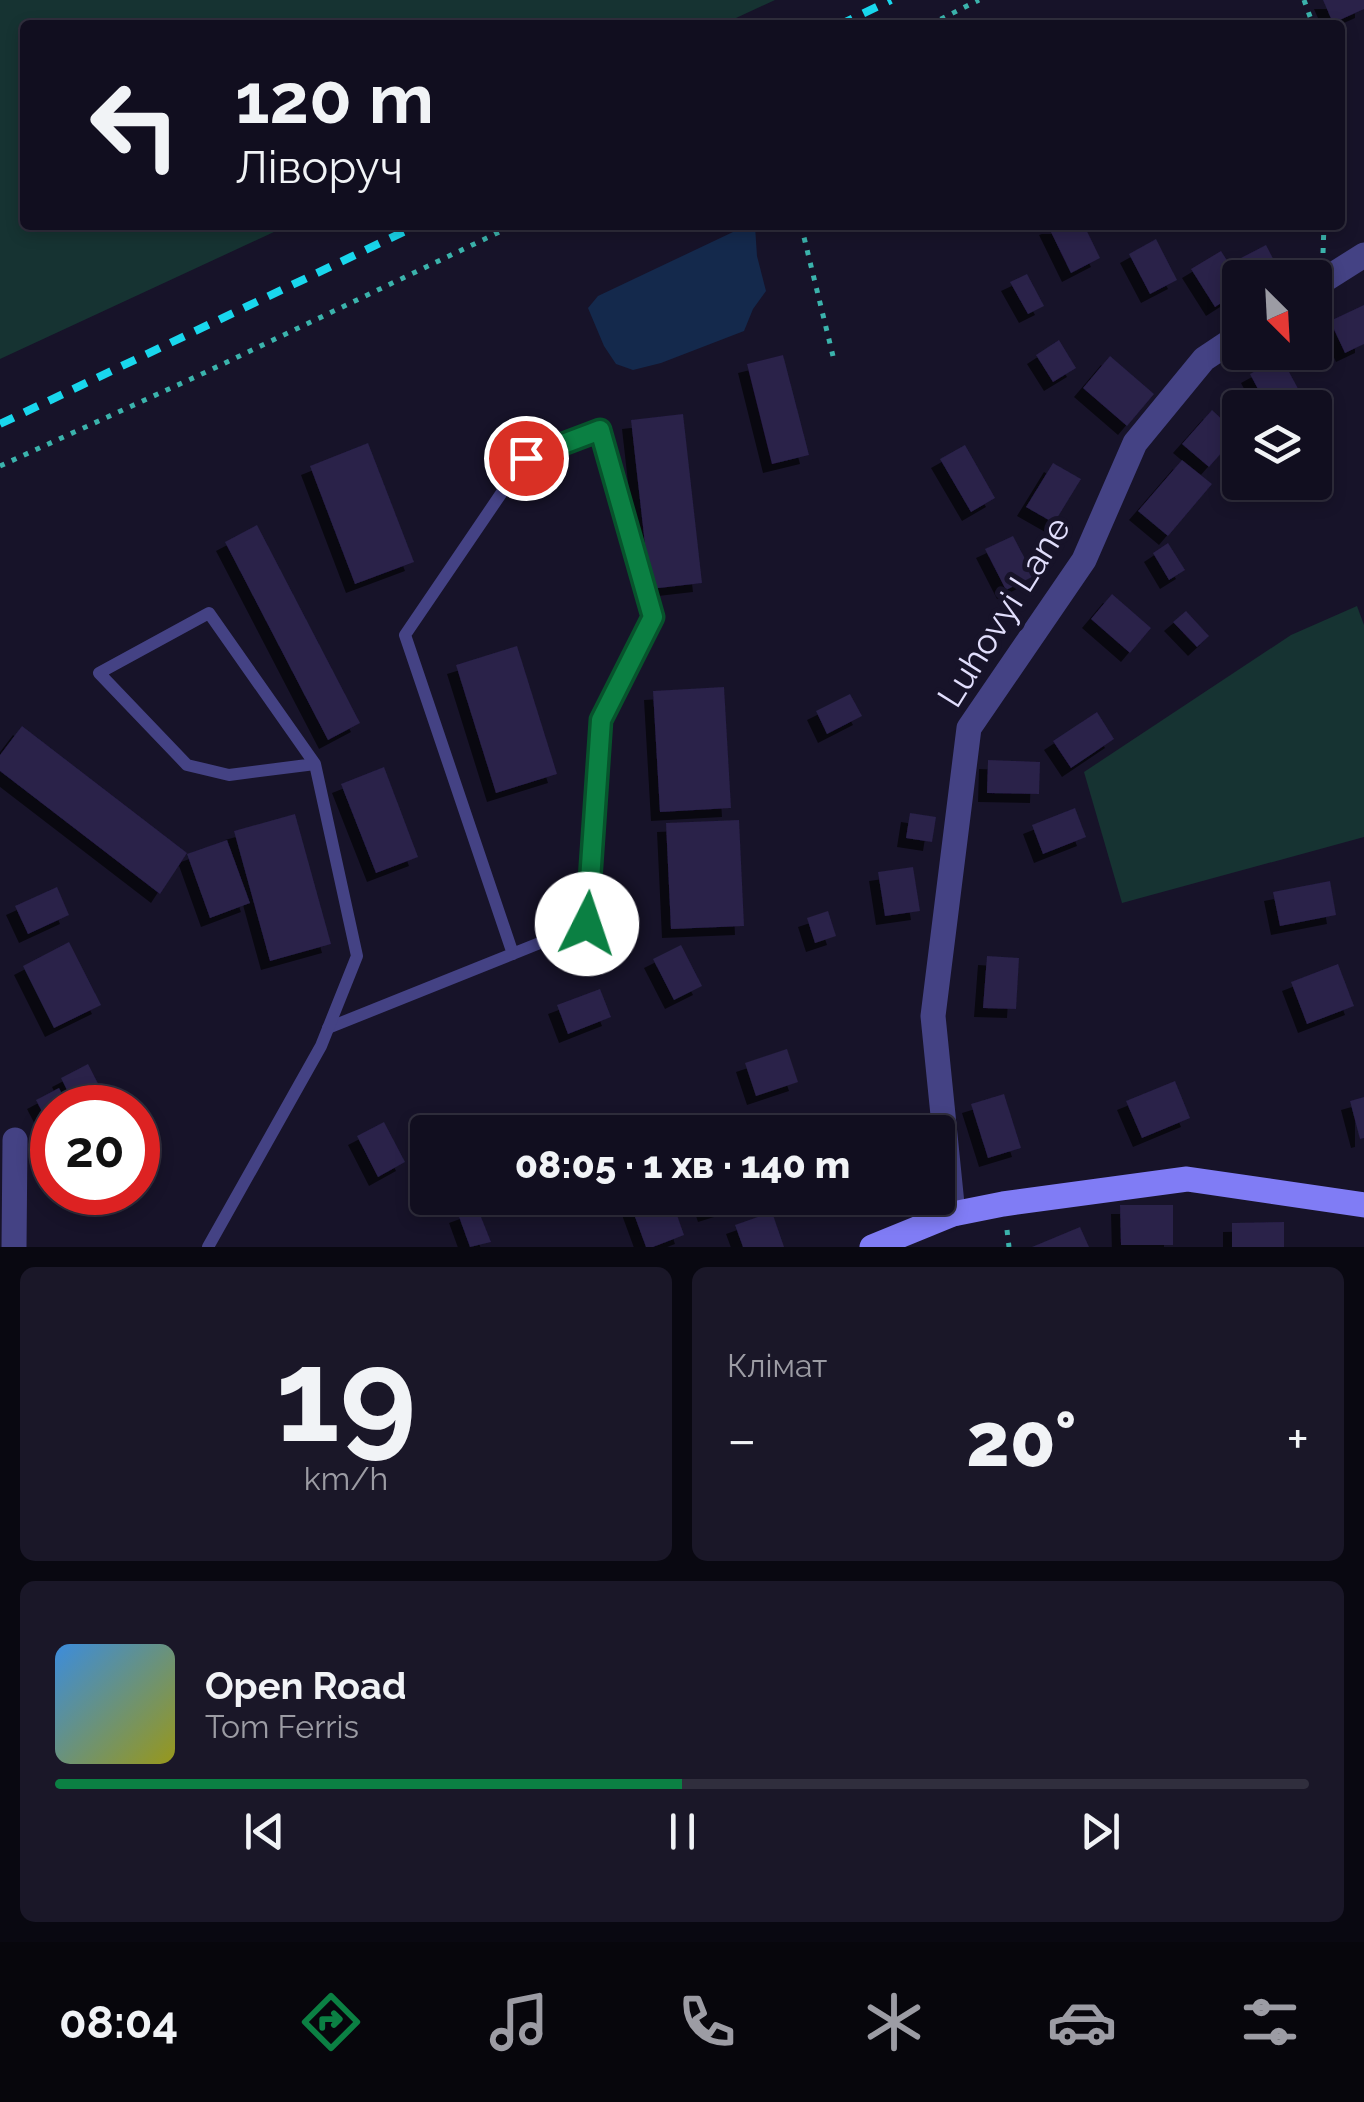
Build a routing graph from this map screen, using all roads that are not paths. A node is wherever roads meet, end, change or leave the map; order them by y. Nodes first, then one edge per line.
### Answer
1 (1364, 255) edge
2 (1332, 275) edge
3 (1222, 348) edge
4 (315, 764) junction
5 (513, 954) junction
6 (328, 1028) junction
7 (942, 1115) edge
8 (15, 1140) dead end
9 (1364, 1205) edge
10 (955, 1213) edge
11 (950, 1215) edge
12 (14, 1247) edge
13 (208, 1247) edge
14 (872, 1247) edge

1 - 2 street
3 - 7 street, Luhovyi Lane
4 - 4 lane
4 - 6 lane
5 - 5 lane
5 - 6 lane
6 - 13 lane
8 - 12 street
9 - 10 street
11 - 14 street

